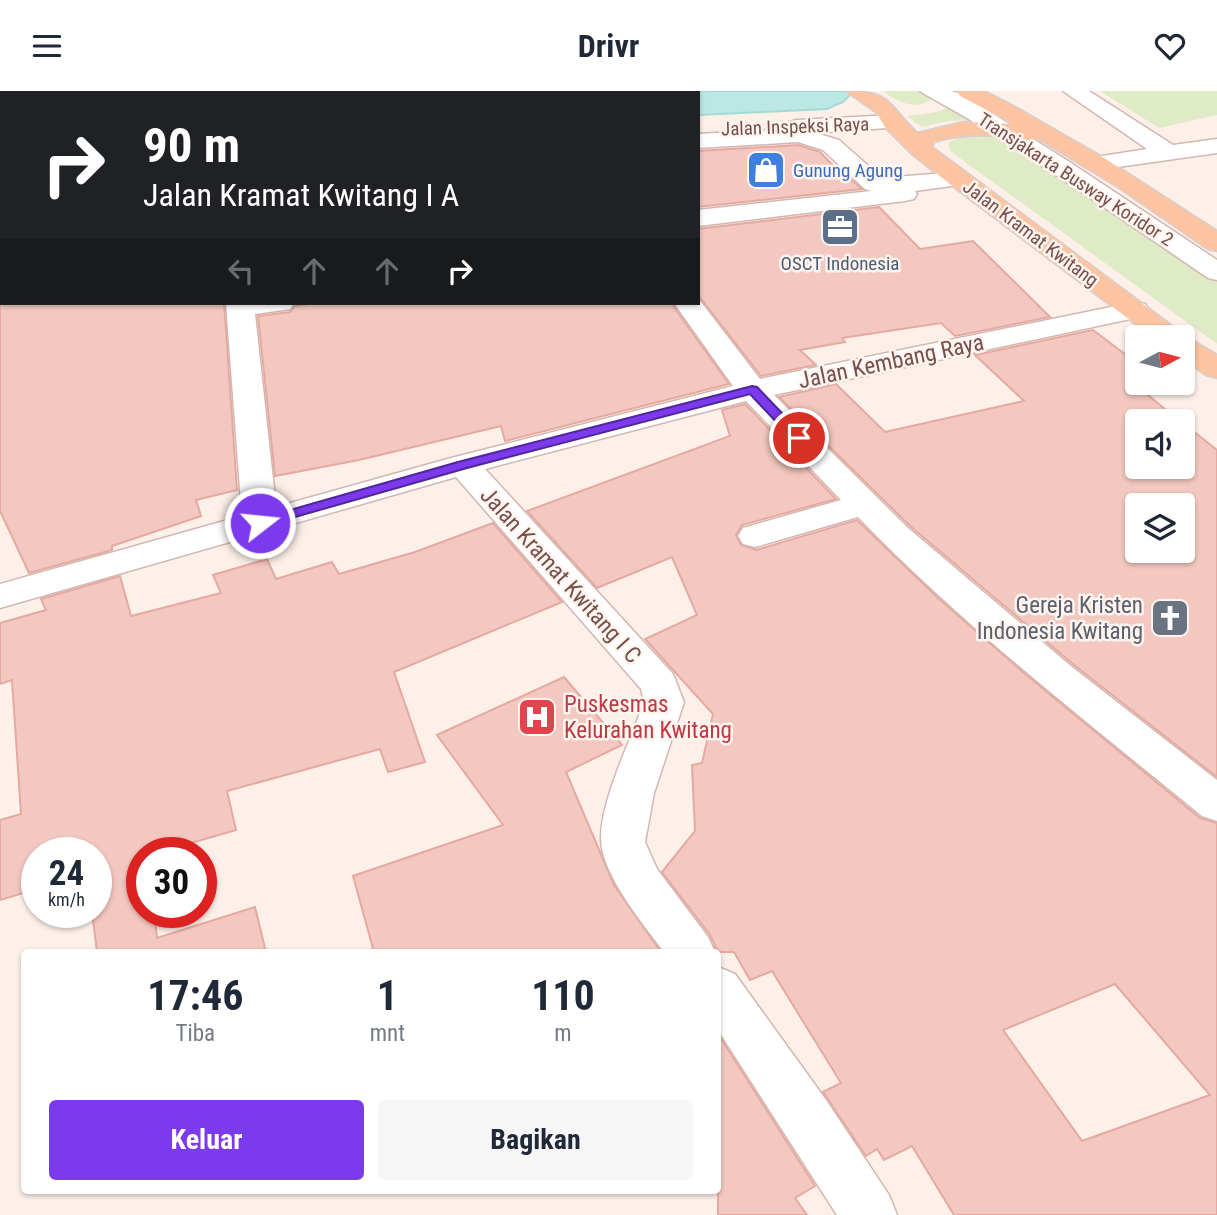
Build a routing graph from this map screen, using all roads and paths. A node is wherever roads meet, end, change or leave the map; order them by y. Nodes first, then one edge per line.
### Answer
1 (1074, 91) edge
2 (960, 94) edge
3 (895, 104) edge
4 (998, 128) junction
5 (700, 130) edge
6 (1053, 137) junction
7 (700, 141) edge
8 (1217, 146) edge
9 (920, 149) junction
10 (1169, 153) junction
11 (1097, 163) junction
12 (964, 183) junction
13 (700, 218) edge
14 (1217, 243) edge
15 (1217, 272) edge
16 (240, 305) edge
17 (689, 305) edge
18 (1135, 310) junction
19 (1155, 325) edge
20 (1195, 353) edge
21 (1217, 369) edge
22 (752, 390) junction
23 (463, 465) junction
24 (865, 504) junction
25 (260, 523) junction
26 (755, 536) dead end
27 (0, 596) edge
28 (1217, 804) edge
29 (689, 949) edge
30 (721, 993) edge
31 (869, 1215) edge

1 - 10 street
2 - 3 street, Transjakarta Busway Koridor 2
2 - 4 street, Transjakarta Busway Koridor 2
2 - 6 main road
3 - 5 street, Jalan Inspeksi Raya
3 - 9 main road, Jalan Kramat Kwitang
4 - 6 main road
4 - 9 main road
4 - 15 street, Transjakarta Busway Koridor 2
6 - 11 main road
7 - 12 street
8 - 10 street
9 - 12 main road, Jalan Kramat Kwitang
10 - 11 street
11 - 14 main road
12 - 13 street
12 - 18 main road, Jalan Kramat Kwitang
16 - 25 street
17 - 22 street
18 - 19 main road, Jalan Kramat Kwitang
18 - 22 street, Jalan Kembang Raya
20 - 21 main road
22 - 23 street, Jalan Kembang Raya
22 - 24 street
23 - 25 street, Jalan Kembang Raya
23 - 29 street, Jalan Kramat Kwitang I C
24 - 26 street
24 - 28 street
25 - 27 street, Jalan Kembang Raya
30 - 31 street

